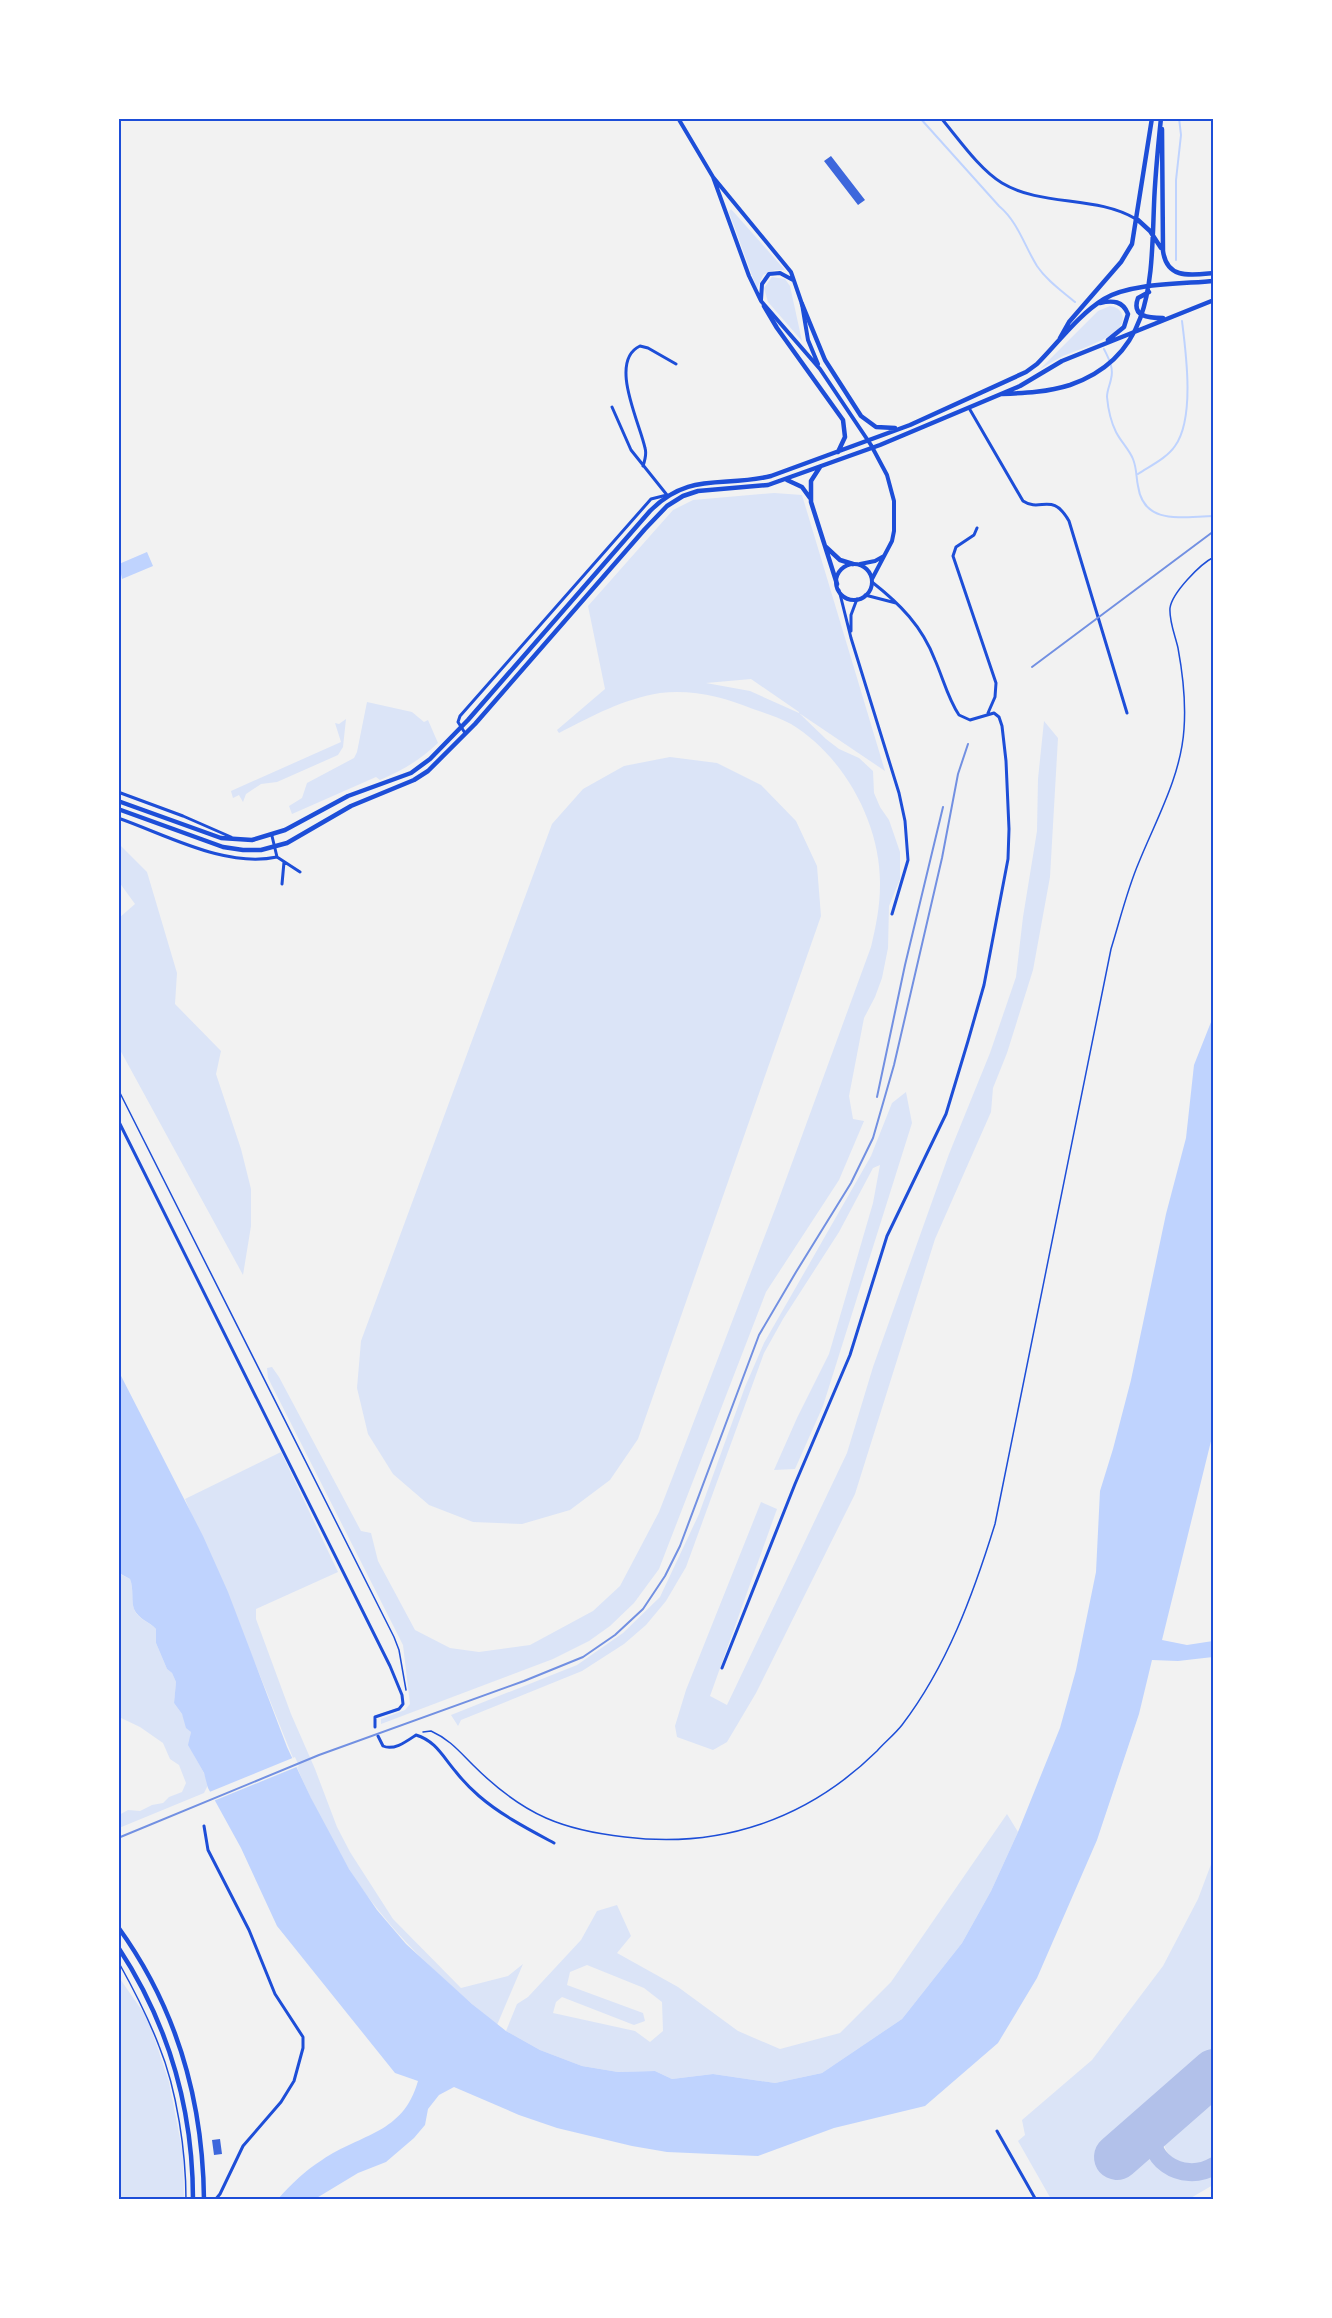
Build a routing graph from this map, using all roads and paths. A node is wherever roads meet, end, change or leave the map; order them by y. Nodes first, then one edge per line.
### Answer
1 (678, 118) edge
2 (941, 118) edge
3 (1152, 118) edge
4 (1162, 118) edge
5 (713, 177) junction
6 (1138, 220) junction
7 (1163, 251) junction
8 (1214, 273) edge
9 (794, 281) junction
10 (1214, 281) edge
11 (1166, 286) junction
12 (1214, 300) edge
13 (761, 301) junction
14 (802, 304) junction
15 (764, 306) junction
16 (1094, 306) junction
17 (1167, 319) junction
18 (1058, 342) junction
19 (1103, 344) junction
20 (676, 364) dead end
21 (824, 374) junction
22 (996, 395) junction
23 (612, 407) dead end
24 (969, 408) junction
25 (904, 427) junction
26 (838, 452) junction
27 (643, 466) junction
28 (820, 467) junction
29 (787, 480) junction
30 (667, 495) junction
31 (811, 502) junction
32 (977, 528) dead end
33 (824, 543) junction
34 (885, 555) junction
35 (1214, 557) edge
36 (856, 564) junction
37 (872, 580) junction
38 (837, 584) junction
39 (839, 590) junction
40 (866, 595) junction
41 (857, 599) junction
42 (898, 604) junction
43 (552, 610) junction
44 (559, 615) junction
45 (851, 638) junction
46 (988, 713) junction
47 (1127, 713) dead end
48 (460, 728) junction
49 (465, 733) junction
50 (118, 792) edge
51 (118, 801) edge
52 (118, 809) edge
53 (118, 818) edge
54 (272, 836) junction
55 (238, 841) junction
56 (275, 847) junction
57 (277, 857) junction
58 (284, 862) junction
59 (300, 872) dead end
60 (282, 884) dead end
61 (892, 914) dead end
62 (118, 1089) edge
63 (118, 1120) edge
64 (722, 1668) dead end
65 (406, 1694) dead end
66 (375, 1727) dead end
67 (416, 1735) junction
68 (378, 1736) dead end
69 (204, 1826) dead end
70 (554, 1843) dead end
71 (118, 1927) edge
72 (118, 1947) edge
73 (118, 1964) edge
74 (997, 2131) dead end
75 (186, 2199) edge
76 (193, 2199) edge
77 (204, 2199) edge
78 (215, 2199) edge
79 (1036, 2199) edge

1 - 5 street
2 - 6 street
3 - 6 main road
4 - 7 main road
4 - 22 main road
5 - 9 street
5 - 13 street
6 - 7 main road
6 - 18 main road
7 - 8 main road
9 - 13 street
9 - 14 street
10 - 11 main road
11 - 16 main road
11 - 17 main road
12 - 17 main road
13 - 15 street
14 - 21 street
14 - 25 main road
15 - 21 street
15 - 26 main road
16 - 18 main road
16 - 19 main road
17 - 19 main road
18 - 25 main road
19 - 22 main road
20 - 27 street
21 - 34 street
22 - 24 main road
23 - 27 street
24 - 28 main road
24 - 47 street
25 - 26 main road
26 - 30 main road
27 - 30 street
28 - 29 main road
28 - 31 main road
29 - 31 main road
29 - 49 main road
30 - 43 street
30 - 44 main road
31 - 33 main road
32 - 46 street
33 - 36 main road
33 - 38 main road
34 - 36 street
34 - 37 street
35 - 67 path
36 - 37 street
36 - 38 street
37 - 40 street
37 - 42 street
38 - 39 street
39 - 41 street
39 - 45 street
40 - 41 street
40 - 42 street
41 - 45 street
42 - 46 street
43 - 44 street
43 - 48 street
44 - 48 main road
45 - 61 street
46 - 64 street
48 - 49 street
48 - 54 main road
49 - 56 main road
50 - 55 street
51 - 55 main road
52 - 56 main road
53 - 57 street
54 - 55 main road
54 - 56 street
56 - 57 street
57 - 58 street
58 - 59 street
58 - 60 street
62 - 65 path
63 - 66 street
67 - 68 street
67 - 70 street
69 - 78 street
71 - 77 main road
72 - 76 main road
73 - 75 path
74 - 79 street

